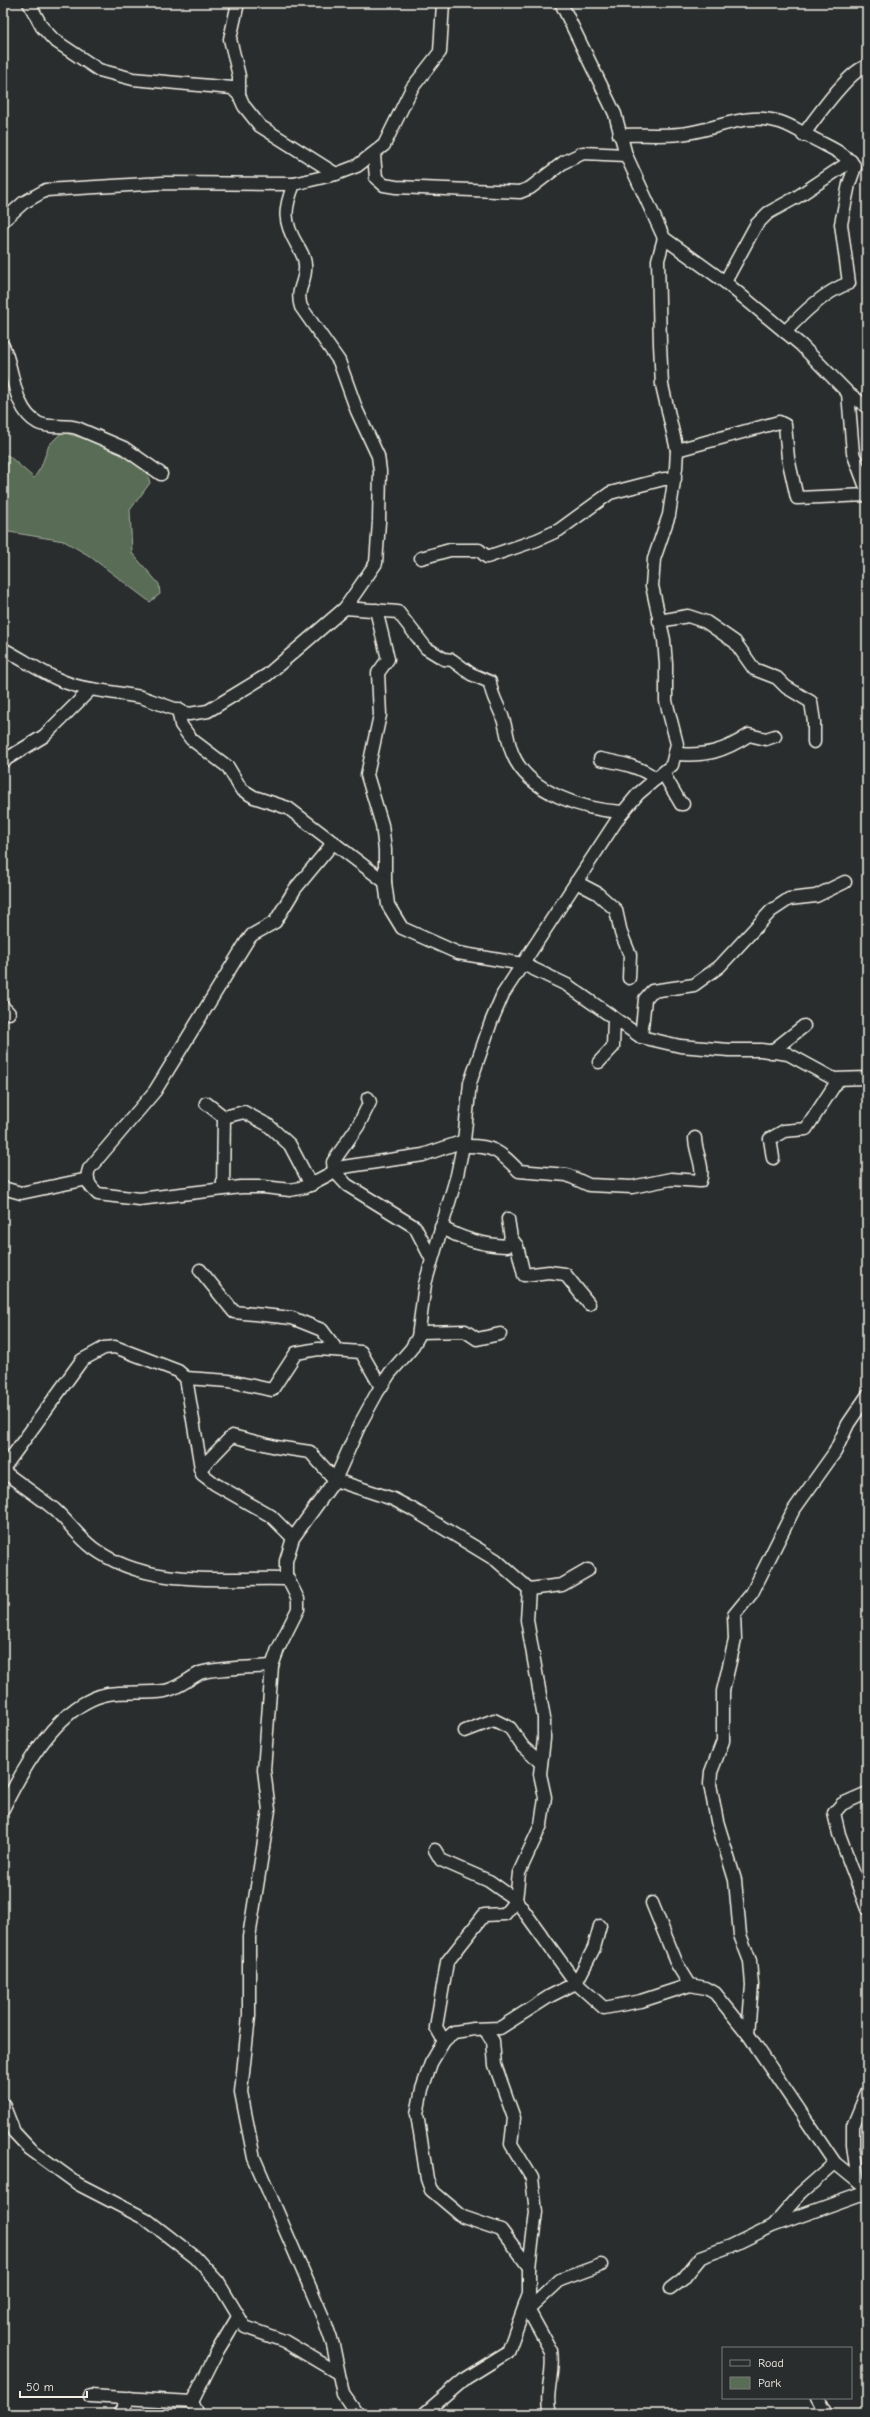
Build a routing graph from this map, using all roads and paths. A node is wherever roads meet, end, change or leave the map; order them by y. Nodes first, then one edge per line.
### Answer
1 (29, 3) edge
2 (238, 3) edge
3 (443, 3) edge
4 (561, 3) edge
5 (867, 66) edge
6 (239, 95) junction
7 (619, 135) junction
8 (803, 135) junction
9 (374, 154) junction
10 (626, 155) junction
11 (851, 161) junction
12 (336, 174) junction
13 (294, 184) junction
14 (3, 221) edge
15 (664, 238) junction
16 (725, 282) junction
17 (785, 332) junction
18 (3, 346) edge
19 (848, 393) junction
20 (867, 407) edge
21 (677, 450) junction
22 (161, 474) dead end
23 (675, 479) junction
24 (867, 490) edge
25 (867, 495) edge
26 (421, 558) dead end
27 (345, 608) junction
28 (376, 610) junction
29 (659, 621) junction
30 (3, 649) edge
31 (91, 689) junction
32 (178, 709) junction
33 (775, 736) dead end
34 (814, 742) dead end
35 (676, 754) junction
36 (600, 759) dead end
37 (3, 761) edge
38 (659, 776) junction
39 (683, 804) dead end
40 (622, 812) junction
41 (334, 842) junction
42 (385, 882) junction
43 (576, 882) junction
44 (845, 882) dead end
45 (523, 964) junction
46 (629, 978) dead end
47 (614, 1018) junction
48 (804, 1026) dead end
49 (641, 1037) junction
50 (772, 1052) junction
51 (599, 1062) dead end
52 (867, 1078) edge
53 (838, 1080) junction
54 (368, 1098) dead end
55 (206, 1103) dead end
56 (224, 1117) junction
57 (695, 1138) dead end
58 (464, 1144) junction
59 (773, 1158) dead end
60 (334, 1171) junction
61 (88, 1179) junction
62 (311, 1185) junction
63 (3, 1188) edge
64 (223, 1189) junction
65 (508, 1219) dead end
66 (441, 1227) junction
67 (511, 1238) junction
68 (431, 1258) junction
69 (200, 1270) dead end
70 (589, 1304) dead end
71 (420, 1332) junction
72 (500, 1334) dead end
73 (337, 1350) junction
74 (186, 1378) junction
75 (381, 1387) junction
76 (867, 1396) edge
77 (200, 1469) junction
78 (3, 1470) edge
79 (335, 1480) junction
80 (294, 1538) junction
81 (588, 1570) dead end
82 (287, 1579) junction
83 (529, 1589) junction
84 (272, 1666) junction
85 (465, 1731) dead end
86 (541, 1763) junction
87 (867, 1793) edge
88 (3, 1809) edge
89 (435, 1850) dead end
90 (516, 1900) junction
91 (652, 1903) dead end
92 (867, 1909) edge
93 (600, 1926) dead end
94 (576, 1983) junction
95 (690, 1985) junction
96 (485, 2030) junction
97 (748, 2034) junction
98 (444, 2041) junction
99 (867, 2092) edge
100 (3, 2104) edge
101 (835, 2163) junction
102 (864, 2188) edge
103 (772, 2226) junction
104 (601, 2265) dead end
105 (529, 2267) junction
106 (670, 2289) dead end
107 (527, 2307) junction
108 (238, 2317) junction
109 (338, 2373) junction
110 (90, 2396) dead end
111 (130, 2398) junction
112 (817, 2399) edge
113 (192, 2402) junction
114 (119, 2414) edge
115 (198, 2414) edge
116 (357, 2414) edge
117 (424, 2414) edge
118 (550, 2414) edge
119 (826, 2414) edge

1 - 6 street
2 - 6 street
3 - 9 street
4 - 7 street
5 - 8 street
6 - 12 street
7 - 8 street
7 - 10 street
8 - 11 street
9 - 10 street
9 - 12 street
10 - 15 street
11 - 16 street
11 - 17 street
12 - 13 street
13 - 14 street
13 - 27 street
15 - 16 street
15 - 21 street
16 - 17 street
17 - 19 street
18 - 22 street
19 - 20 street
19 - 24 street
21 - 23 street
21 - 25 street
23 - 26 street
23 - 29 street
27 - 28 street
27 - 32 street
28 - 40 street
28 - 42 street
29 - 34 street
29 - 35 street
30 - 31 street
31 - 32 street
31 - 37 street
32 - 41 street
33 - 35 street
35 - 38 street
36 - 38 street
38 - 39 street
38 - 40 street
40 - 43 street
41 - 42 street
41 - 61 street
42 - 45 street
43 - 45 street
43 - 46 street
44 - 49 street
45 - 47 street
45 - 58 street
47 - 49 street
47 - 51 street
48 - 50 street
49 - 50 street
50 - 53 street
52 - 53 street
53 - 59 street
54 - 60 street
55 - 56 street
56 - 62 street
56 - 64 street
57 - 58 street
58 - 60 street
58 - 66 street
60 - 62 street
60 - 68 street
61 - 63 street
61 - 64 street
62 - 64 street
65 - 67 street
66 - 67 street
66 - 68 street
67 - 70 street
68 - 71 street
69 - 73 street
71 - 72 street
71 - 75 street
73 - 74 street
73 - 75 street
74 - 77 street
74 - 78 street
75 - 79 street
76 - 97 street
77 - 79 street
77 - 80 street
78 - 82 street
79 - 80 street
79 - 83 street
80 - 82 street
81 - 83 street
82 - 84 street
83 - 86 street
84 - 88 street
84 - 109 street
85 - 86 street
86 - 90 street
87 - 92 street
89 - 90 street
90 - 94 street
90 - 98 street
91 - 95 street
93 - 94 street
94 - 95 street
94 - 96 street
95 - 97 street
96 - 98 street
96 - 105 street
97 - 101 street
98 - 105 street
99 - 102 street
100 - 108 street
101 - 102 street
101 - 103 street
102 - 103 street
103 - 106 street
104 - 107 street
105 - 107 street
107 - 117 street
107 - 118 street
108 - 109 street
108 - 113 street
109 - 116 street
110 - 111 street
111 - 113 street
111 - 114 street
112 - 119 street
113 - 115 street

